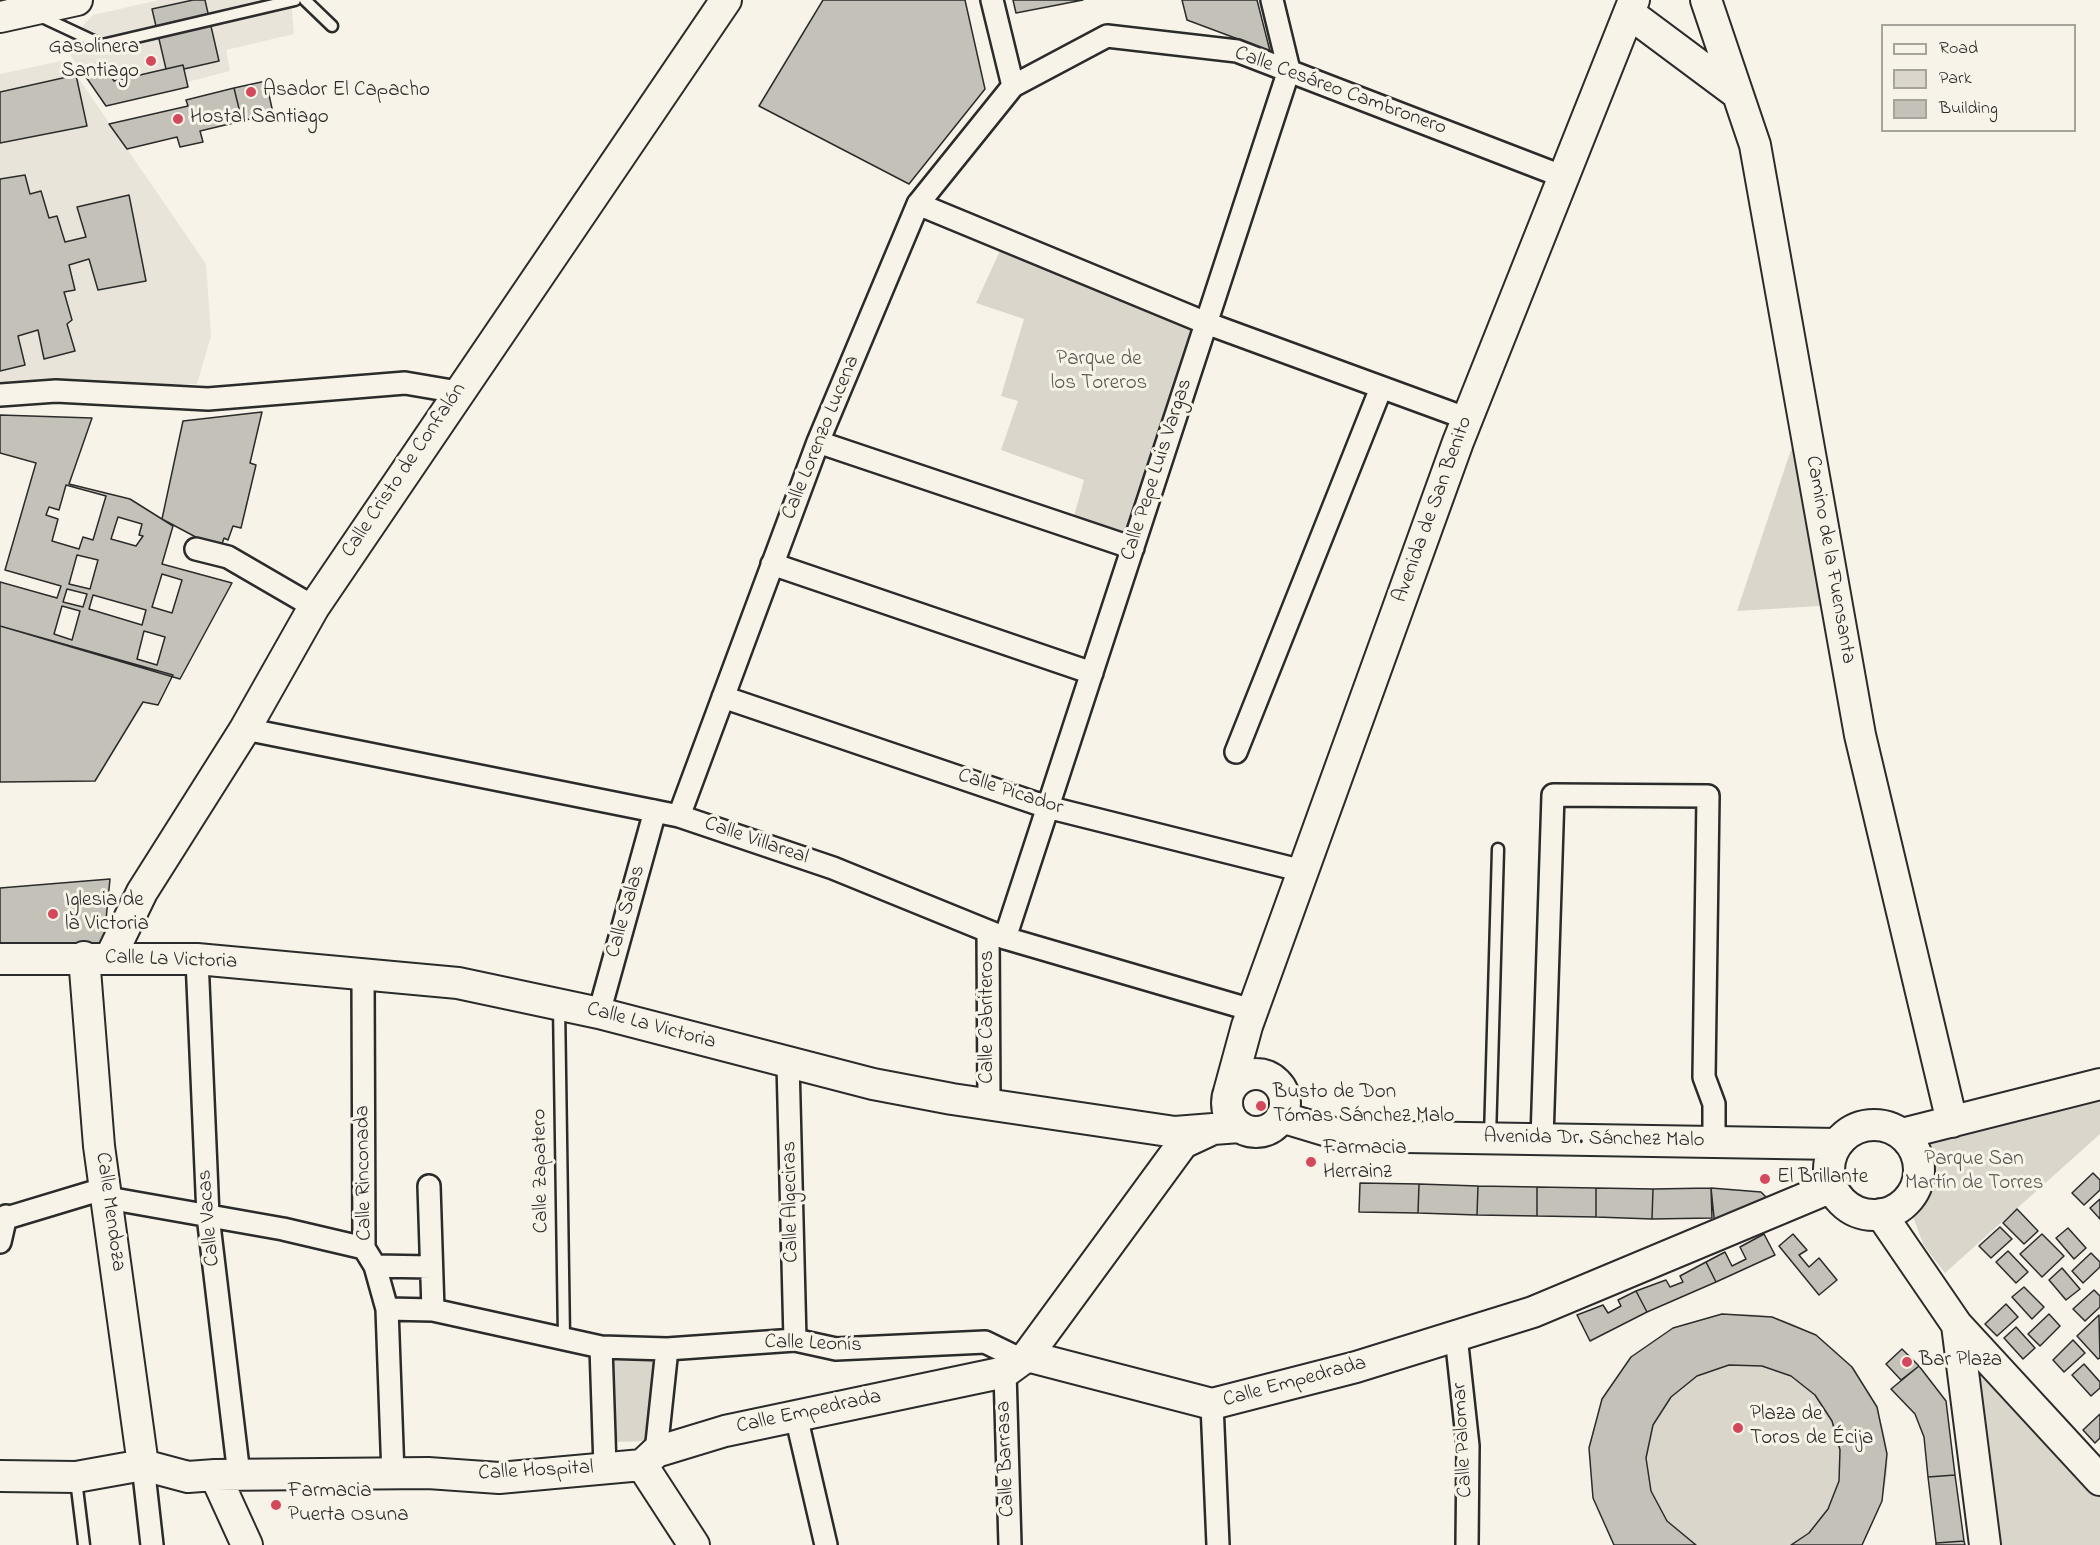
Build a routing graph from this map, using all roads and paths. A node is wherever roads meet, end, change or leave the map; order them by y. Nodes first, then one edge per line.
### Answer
1 (77, 0) edge
2 (295, 0) edge
3 (305, 0) edge
4 (726, 0) edge
5 (992, 0) edge
6 (1272, 0) edge
7 (1706, 0) edge
8 (1631, 7) edge
9 (14, 14) edge
10 (332, 26) dead end
11 (1289, 70) junction
12 (1013, 87) junction
13 (1735, 92) junction
14 (1564, 177) junction
15 (918, 204) junction
16 (1206, 323) junction
17 (1381, 388) junction
18 (458, 392) junction
19 (0, 396) edge
20 (1468, 420) junction
21 (818, 442) junction
22 (1132, 548) junction
23 (196, 549) dead end
24 (772, 564) junction
25 (314, 607) junction
26 (1092, 673) junction
27 (723, 697) junction
28 (245, 729) junction
29 (1236, 752) dead end
30 (1047, 807) junction
31 (655, 811) junction
32 (679, 816) junction
33 (1498, 849) dead end
34 (1303, 871) junction
35 (997, 935) junction
36 (97, 957) junction
37 (0, 959) edge
38 (197, 959) junction
39 (363, 976) junction
40 (559, 1003) junction
41 (599, 1013) junction
42 (1250, 1018) junction
43 (788, 1063) junction
44 (1262, 1074) junction
45 (2100, 1084) edge
46 (1229, 1092) junction
47 (989, 1103) junction
48 (1281, 1117) junction
49 (1952, 1122) junction
50 (1227, 1128) junction
51 (1902, 1134) junction
52 (1490, 1138) junction
53 (1542, 1139) junction
54 (1714, 1142) junction
55 (1837, 1144) junction
56 (429, 1186) dead end
57 (1833, 1187) junction
58 (107, 1193) junction
59 (1881, 1214) junction
60 (208, 1216) junction
61 (3, 1218) edge
62 (0, 1242) edge
63 (369, 1257) junction
64 (431, 1267) junction
65 (387, 1309) junction
66 (433, 1310) junction
67 (1957, 1325) junction
68 (1456, 1336) junction
69 (564, 1338) junction
70 (795, 1340) junction
71 (601, 1347) junction
72 (667, 1349) junction
73 (1018, 1363) junction
74 (1212, 1404) junction
75 (796, 1416) junction
76 (649, 1458) junction
77 (143, 1465) junction
78 (605, 1467) junction
79 (227, 1475) junction
80 (393, 1475) junction
81 (0, 1476) edge
82 (76, 1477) junction
83 (2100, 1480) edge
84 (84, 1545) edge
85 (152, 1545) edge
86 (247, 1545) edge
87 (694, 1545) edge
88 (826, 1545) edge
89 (1010, 1545) edge
90 (1218, 1545) edge
91 (1467, 1545) edge
92 (1985, 1545) edge

1 - 9 street
2 - 9 lane
3 - 10 lane
4 - 18 street, Calle Cristo de Confalón
5 - 12 street
6 - 11 street
7 - 13 street, Camino de la Fuensanta
8 - 13 street
8 - 14 street, Avenida de San Benito
11 - 12 street, Calle Cesáreo Cambronero
11 - 14 street, Calle Cesáreo Cambronero
11 - 16 street, Calle Pepe Luis Vargas
12 - 15 street, Calle Lorenzo Lucena
13 - 49 street, Camino de la Fuensanta
14 - 20 street, Avenida de San Benito
15 - 16 street
15 - 21 street, Calle Lorenzo Lucena
16 - 17 street
16 - 22 street, Calle Pepe Luis Vargas
17 - 20 street
17 - 29 street
18 - 19 street
18 - 25 street, Calle Cristo de Confalón
20 - 34 street, Avenida de San Benito
21 - 22 street
21 - 24 street, Calle Lorenzo Lucena
22 - 26 street, Calle Pepe Luis Vargas
23 - 25 street
24 - 26 street
24 - 27 street, Calle Lorenzo Lucena
25 - 28 street, Calle Cristo de Confalón
26 - 30 street, Calle Pepe Luis Vargas
27 - 30 street, Calle Picador
27 - 32 street, Calle Lorenzo Lucena
28 - 31 street, Calle Villareal
28 - 36 street, Calle Cristo de Confalón
30 - 34 street, Calle Picador
30 - 35 street, Calle Pepe Luis Vargas
31 - 32 street, Calle Villareal
31 - 41 street, Calle Salas
32 - 35 street, Calle Villareal
33 - 52 lane
34 - 42 street, Avenida de San Benito
35 - 42 street, Calle Villareal
35 - 47 street, Calle Cabriteros
36 - 37 street, Calle La Victoria
36 - 38 street, Calle La Victoria
36 - 58 street, Calle Mendoza
38 - 39 street, Calle La Victoria
38 - 60 street, Calle Vacas
39 - 40 street, Calle La Victoria
39 - 63 street, Calle Rinconada
40 - 41 street, Calle La Victoria
40 - 69 lane, Calle Zapatero
41 - 43 street, Calle La Victoria
42 - 44 street
42 - 46 street, Avenida de San Benito
43 - 47 street, Calle La Victoria
43 - 70 street, Calle Algeciras
44 - 46 street
44 - 48 street
45 - 49 street
46 - 50 street
47 - 50 street, Calle La Victoria
48 - 50 street
48 - 52 street, Avenida Dr. Sánchez Malo
49 - 51 street
50 - 73 street
51 - 55 street
51 - 59 street
52 - 53 street, Avenida Dr. Sánchez Malo
53 - 54 street, Avenida Dr. Sánchez Malo
53 - 54 street
54 - 55 street, Avenida Dr. Sánchez Malo
55 - 57 street
56 - 64 street
57 - 59 street
57 - 68 street, Calle Empedrada
58 - 60 street
58 - 61 street
58 - 77 street, Calle Mendoza
59 - 67 street
60 - 63 street
60 - 79 street, Calle Vacas
61 - 62 street
63 - 64 street
63 - 65 street, Calle Rinconada
64 - 66 street
65 - 66 street, Calle Leonís
65 - 80 street, Calle Rinconada
66 - 69 street, Calle Leonís
67 - 83 street
67 - 92 street
68 - 74 street, Calle Empedrada
68 - 91 street, Calle Palomar
69 - 71 street, Calle Leonís
70 - 72 street, Calle Leonís
70 - 73 street, Calle Leonís
71 - 72 street, Calle Leonís
71 - 78 street
72 - 76 street
73 - 74 street, Calle Empedrada
73 - 75 street, Calle Empedrada
73 - 89 street, Calle Barrasa
74 - 90 street
75 - 76 street, Calle Empedrada
75 - 88 street
76 - 78 street, Calle Hospital
76 - 87 street
77 - 79 street, Calle Hospital
77 - 82 street, Calle Hospital
77 - 85 street
78 - 80 street, Calle Hospital
79 - 80 street, Calle Hospital
79 - 86 street
81 - 82 street, Calle Hospital
82 - 84 lane

